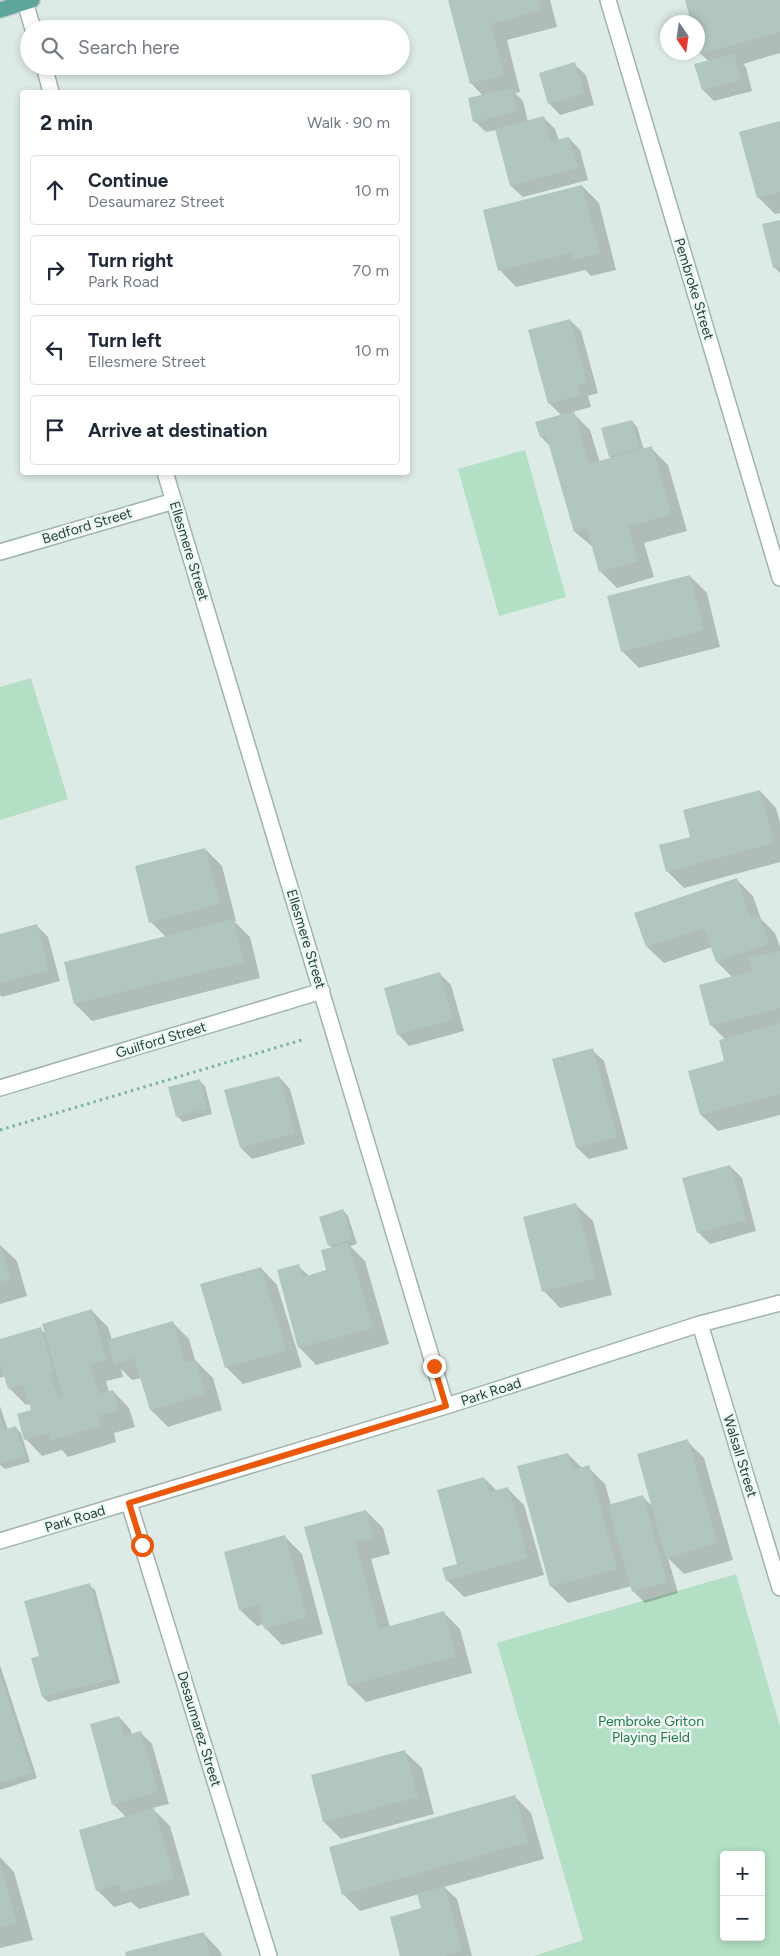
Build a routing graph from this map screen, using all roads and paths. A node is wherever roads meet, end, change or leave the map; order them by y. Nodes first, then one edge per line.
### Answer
1 (608, 0) edge
2 (28, 1) edge
3 (0, 10) edge
4 (31, 20) edge
5 (47, 75) edge
6 (51, 90) edge
7 (166, 475) edge
8 (174, 501) junction
9 (0, 552) edge
10 (780, 578) edge
11 (322, 991) junction
12 (306, 1039) dead end
13 (0, 1088) edge
14 (0, 1130) edge
15 (780, 1303) edge
16 (700, 1324) junction
17 (446, 1406) junction
18 (129, 1503) junction
19 (0, 1541) edge
20 (780, 1588) edge
21 (269, 1956) edge

1 - 10 street, Pembroke Street
2 - 3 main road
2 - 4 street
5 - 6 street
7 - 8 street, Ellesmere Street
8 - 9 street, Bedford Street
8 - 11 street, Ellesmere Street
11 - 13 street, Guilford Street
11 - 17 street, Ellesmere Street
12 - 14 path
15 - 16 street, Park Road
16 - 17 street, Park Road
16 - 20 street, Walsall Street
17 - 18 street, Park Road
18 - 19 street, Park Road
18 - 21 street, Desaumarez Street

